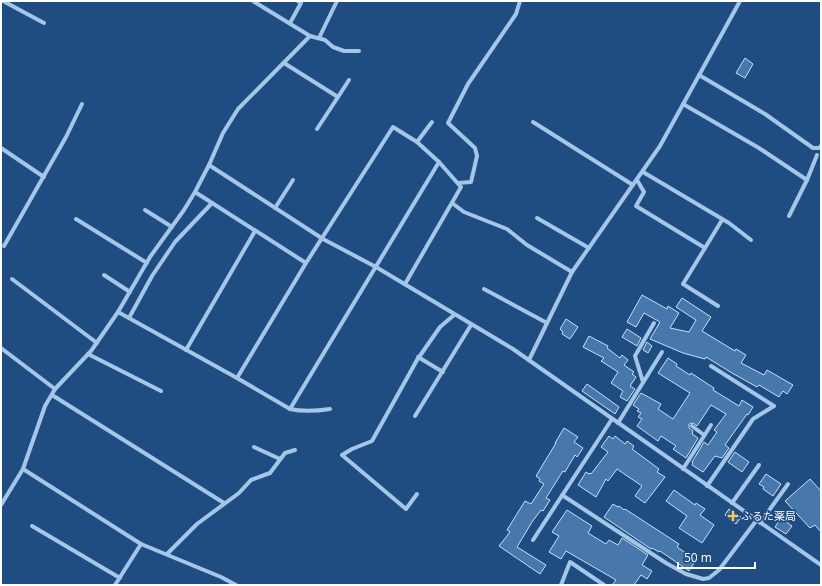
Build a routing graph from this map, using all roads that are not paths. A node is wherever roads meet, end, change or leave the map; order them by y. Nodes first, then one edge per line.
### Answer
1 (3, 1) edge
2 (253, 1) edge
3 (298, 1) edge
4 (337, 1) edge
5 (520, 1) edge
6 (738, 2) edge
7 (290, 23) junction
8 (44, 24) dead end
9 (310, 36) junction
10 (319, 38) junction
11 (359, 51) dead end
12 (284, 63) junction
13 (699, 75) junction
14 (349, 80) dead end
15 (338, 97) junction
16 (82, 104) dead end
17 (683, 104) junction
18 (432, 122) dead end
19 (533, 122) dead end
20 (317, 129) dead end
21 (417, 142) junction
22 (821, 146) edge
23 (1, 148) edge
24 (817, 155) dead end
25 (439, 162) junction
26 (209, 165) junction
27 (643, 172) junction
28 (44, 177) junction
29 (293, 180) dead end
30 (637, 180) junction
31 (807, 180) junction
32 (458, 184) junction
33 (633, 185) junction
34 (195, 192) junction
35 (212, 203) junction
36 (452, 203) junction
37 (274, 208) junction
38 (145, 210) dead end
39 (789, 216) dead end
40 (537, 218) dead end
41 (76, 219) dead end
42 (722, 220) junction
43 (172, 227) junction
44 (255, 231) junction
45 (323, 239) junction
46 (751, 240) dead end
47 (4, 246) dead end
48 (589, 248) junction
49 (705, 248) junction
50 (147, 263) junction
51 (306, 263) junction
52 (376, 268) junction
53 (572, 272) junction
54 (104, 275) dead end
55 (12, 279) dead end
56 (405, 284) junction
57 (484, 289) dead end
58 (130, 292) junction
59 (718, 306) dead end
60 (118, 312) junction
61 (454, 315) junction
62 (129, 318) junction
63 (547, 323) junction
64 (654, 323) dead end
65 (472, 325) junction
66 (97, 343) junction
67 (1, 348) edge
68 (186, 350) junction
69 (662, 352) dead end
70 (88, 354) junction
71 (418, 357) junction
72 (529, 360) junction
73 (711, 366) dead end
74 (443, 372) junction
75 (237, 378) junction
76 (643, 382) junction
77 (55, 389) junction
78 (161, 391) dead end
79 (52, 395) junction
80 (290, 409) junction
81 (330, 409) dead end
82 (416, 416) dead end
83 (612, 419) junction
84 (618, 423) junction
85 (712, 424) dead end
86 (692, 426) dead end
87 (704, 435) junction
88 (254, 447) dead end
89 (295, 450) dead end
90 (280, 459) junction
91 (759, 466) dead end
92 (23, 469) junction
93 (683, 469) junction
94 (788, 484) dead end
95 (707, 486) junction
96 (417, 494) dead end
97 (562, 495) junction
98 (224, 503) junction
99 (732, 503) junction
100 (1, 504) edge
101 (758, 522) junction
102 (32, 526) dead end
103 (533, 540) dead end
104 (141, 544) junction
105 (167, 554) junction
106 (821, 565) edge
107 (120, 578) junction
108 (115, 585) edge
109 (236, 585) edge
110 (561, 585) edge
111 (604, 585) edge

1 - 8 street
2 - 7 street
3 - 7 street
4 - 10 street
5 - 32 street
6 - 13 street
7 - 9 street
9 - 10 street
9 - 12 street
10 - 11 street
12 - 15 street
12 - 26 street
13 - 17 street
13 - 22 street
14 - 15 street
15 - 20 street
16 - 28 street
17 - 27 street
17 - 31 street
18 - 21 street
19 - 33 street
21 - 25 street
21 - 45 street
23 - 28 street
24 - 31 street
25 - 32 street
25 - 52 street
26 - 34 street
26 - 37 street
27 - 30 street
27 - 42 street
28 - 47 street
29 - 37 street
30 - 33 street
30 - 49 street
31 - 39 street
32 - 36 street
33 - 48 street
34 - 35 street
34 - 43 street
35 - 44 street
35 - 62 street
36 - 53 street
36 - 56 street
37 - 45 street
38 - 43 street
40 - 48 street
41 - 50 street
42 - 46 street
42 - 49 street
43 - 50 street
44 - 51 street
44 - 68 street
45 - 51 street
45 - 52 street
48 - 53 street
49 - 59 street
50 - 58 street
51 - 75 street
52 - 56 street
52 - 80 street
53 - 63 street
54 - 58 street
55 - 66 street
56 - 61 street
57 - 63 street
58 - 60 street
60 - 62 street
60 - 66 street
61 - 65 street
61 - 71 street
62 - 68 street
63 - 72 street
64 - 76 street
65 - 72 street
65 - 74 street
66 - 70 street
67 - 77 street
68 - 75 street
69 - 76 street
70 - 77 street
70 - 78 street
71 - 74 street
71 - 96 street
72 - 83 street
73 - 95 street
74 - 82 street
75 - 80 street
76 - 84 street
77 - 79 street
79 - 92 street
79 - 98 street
80 - 81 street
83 - 84 street
83 - 97 street
84 - 93 street
85 - 87 street
86 - 87 street
87 - 93 street
88 - 90 street
89 - 90 street
90 - 98 street
91 - 99 street
92 - 100 street
92 - 104 street
93 - 95 street
94 - 101 street
95 - 99 street
97 - 101 street
97 - 103 street
98 - 105 street
99 - 101 street
101 - 106 street
102 - 107 street
104 - 105 street
104 - 107 street
105 - 109 street
107 - 108 street
110 - 111 street

